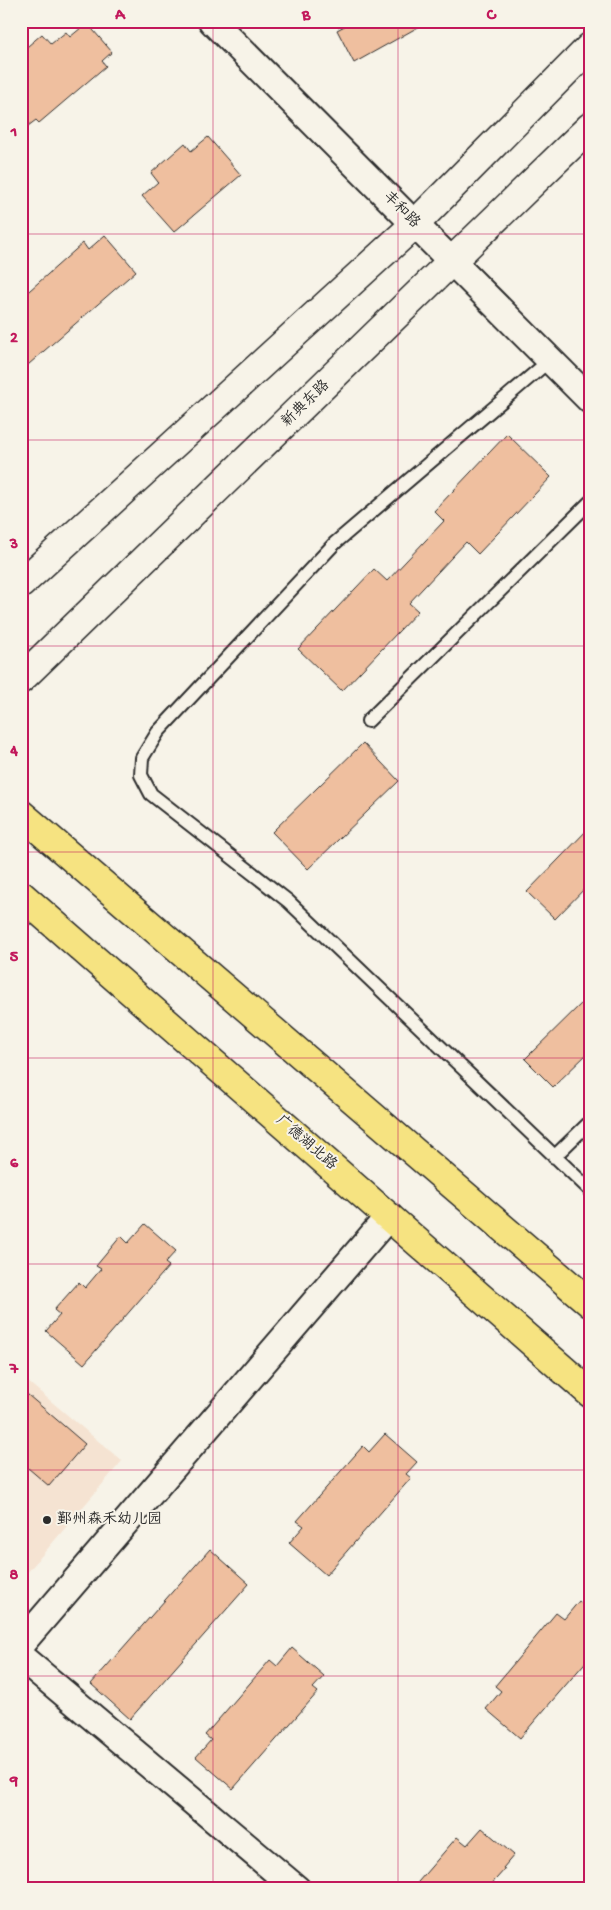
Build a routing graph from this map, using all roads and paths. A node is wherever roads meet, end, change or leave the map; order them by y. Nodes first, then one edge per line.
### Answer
1 (212, 21) edge
2 (590, 47) edge
3 (590, 127) edge
4 (415, 224) junction
5 (453, 262) junction
6 (550, 360) junction
7 (590, 400) edge
8 (589, 504) edge
9 (21, 584) edge
10 (21, 679) edge
11 (368, 722) dead end
12 (21, 814) edge
13 (21, 895) edge
14 (590, 1122) edge
15 (554, 1157) junction
16 (590, 1190) edge
17 (390, 1216) junction
18 (590, 1302) edge
19 (590, 1393) edge
20 (21, 1644) edge
21 (21, 1657) edge
22 (297, 1889) edge

1 - 4 street, 丰和路
2 - 4 main road
3 - 5 main road, 新典东路
4 - 5 street, 丰和路
4 - 9 main road
5 - 6 street, 丰和路
5 - 10 main road, 新典东路
6 - 7 street, 丰和路
6 - 15 lane
8 - 11 lane
12 - 18 main road
13 - 17 main road, 广德湖北路
14 - 15 lane
15 - 16 lane
17 - 19 main road, 广德湖北路
17 - 20 street
21 - 22 street

